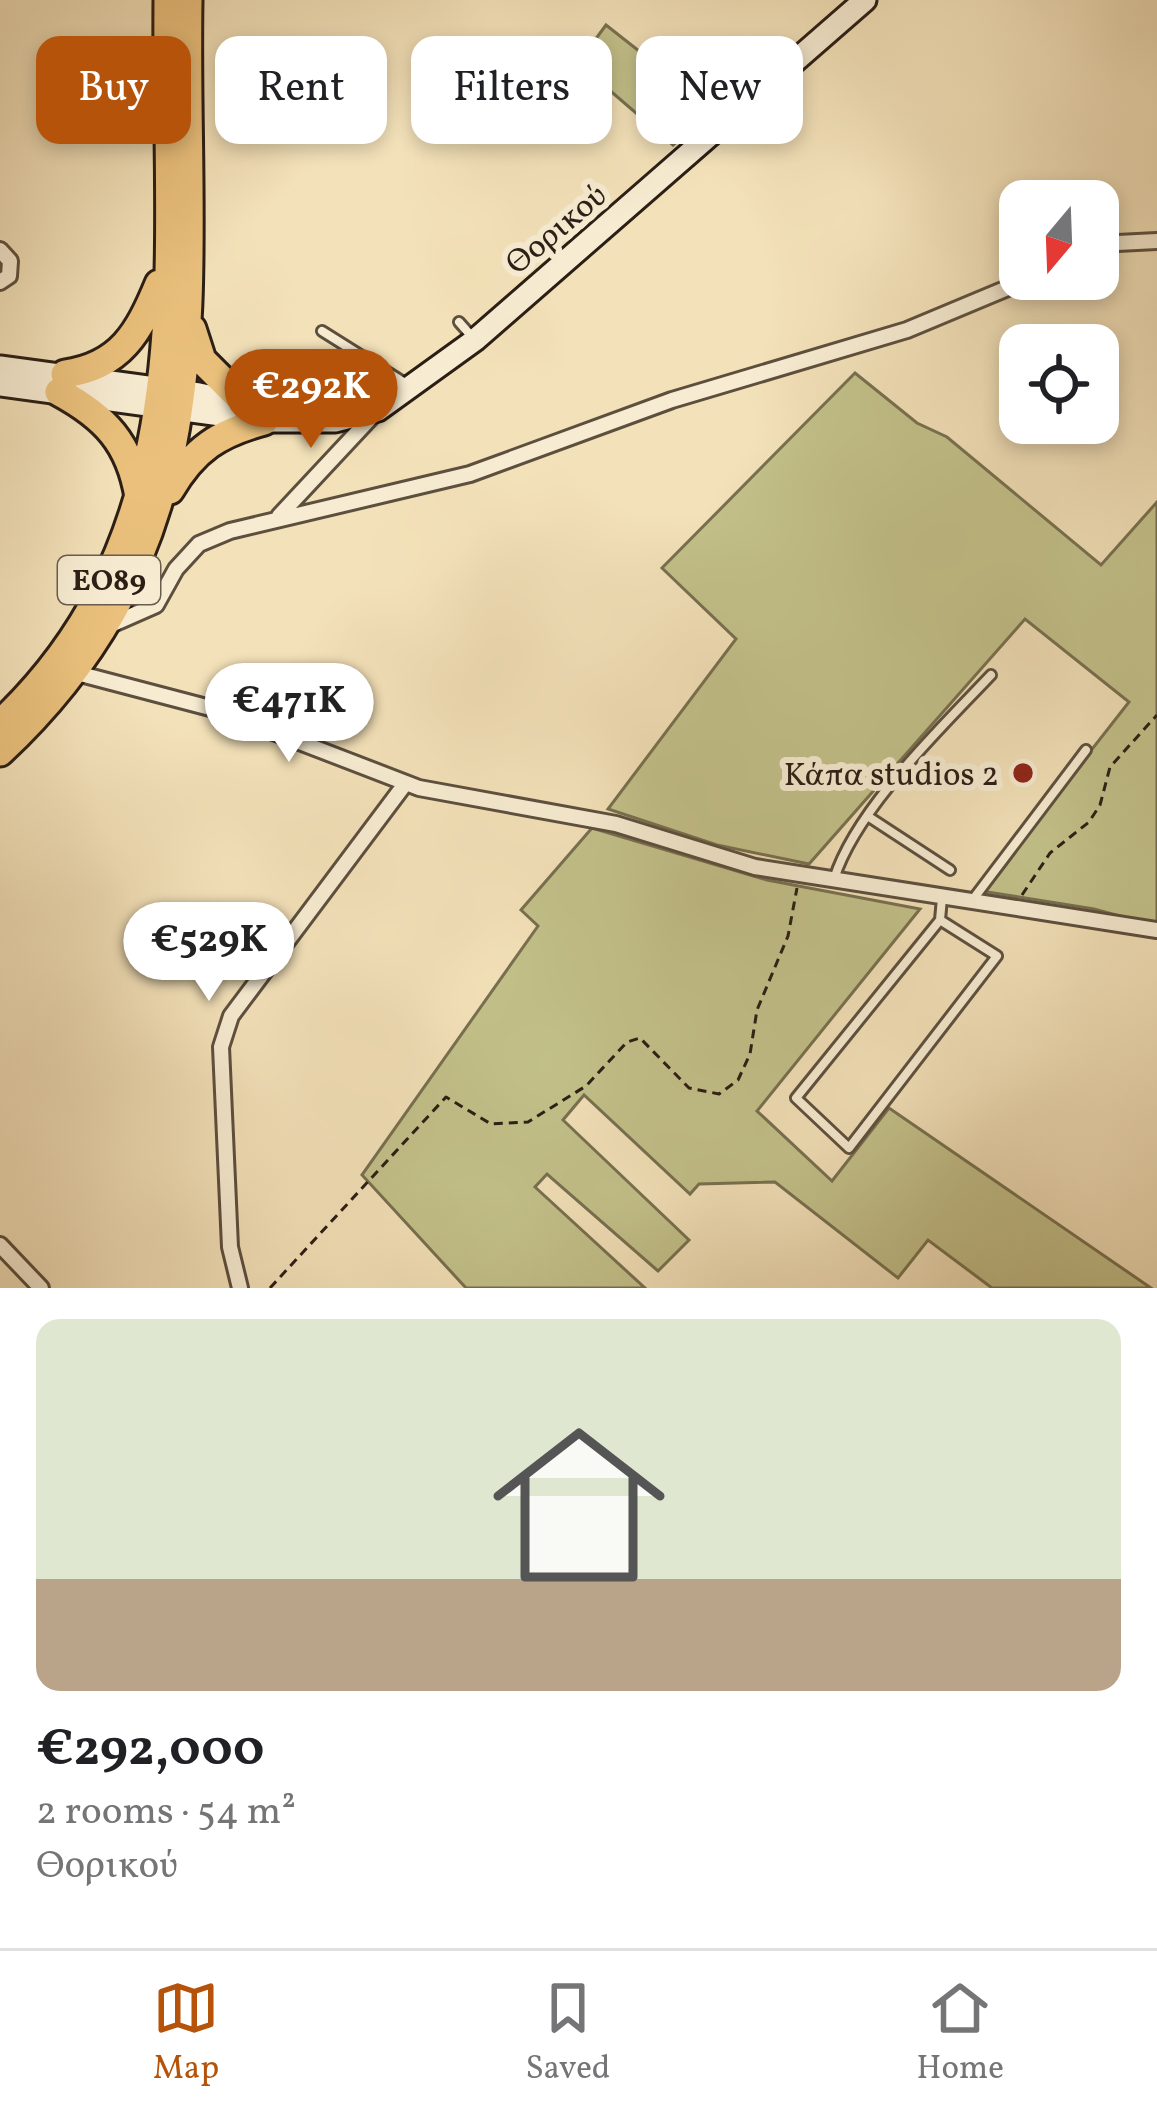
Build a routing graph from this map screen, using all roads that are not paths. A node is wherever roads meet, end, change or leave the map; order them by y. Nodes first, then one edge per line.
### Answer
1 (168, 0) edge
2 (188, 0) edge
3 (866, 0) edge
4 (1157, 242) edge
5 (1119, 243) edge
6 (0, 250) edge
7 (166, 269) junction
8 (0, 282) edge
9 (999, 292) edge
10 (185, 300) junction
11 (459, 322) dead end
12 (322, 331) dead end
13 (475, 340) junction
14 (0, 367) edge
15 (62, 383) junction
16 (0, 386) edge
17 (414, 388) junction
18 (171, 399) junction
19 (378, 410) junction
20 (254, 412) junction
21 (150, 507) junction
22 (276, 519) junction
23 (106, 627) junction
24 (73, 672) junction
25 (991, 675) dead end
26 (0, 724) edge
27 (1086, 750) dead end
28 (0, 752) edge
29 (405, 784) junction
30 (869, 817) junction
31 (950, 870) dead end
32 (834, 880) junction
33 (942, 898) junction
34 (971, 902) junction
35 (940, 920) junction
36 (1157, 930) edge
37 (0, 1245) edge
38 (41, 1288) edge
39 (240, 1288) edge

1 - 7 highway, ΕΟ89
2 - 10 highway, ΕΟ89
3 - 13 main road, Θορικού
4 - 5 street
6 - 8 street
7 - 15 highway
7 - 18 highway, ΕΟ89
9 - 22 street
10 - 18 highway, ΕΟ89
10 - 20 highway
11 - 13 lane
12 - 17 lane
13 - 17 main road, Θορικού
14 - 15 main road
15 - 16 main road
15 - 18 main road, Θορικού
15 - 21 highway
17 - 19 main road, Θορικού
18 - 20 main road, Θορικού
18 - 21 highway, ΕΟ89
19 - 20 main road, Θορικού
19 - 22 street
20 - 21 highway
21 - 23 highway, ΕΟ89
21 - 26 highway, ΕΟ89
22 - 23 street
23 - 24 highway, ΕΟ89
24 - 28 highway, ΕΟ89
24 - 29 street
25 - 30 lane
27 - 34 lane
29 - 32 street
29 - 39 street
30 - 31 lane
30 - 32 lane
32 - 33 street
33 - 34 street
33 - 35 lane
34 - 36 street
35 - 35 lane
37 - 38 street

